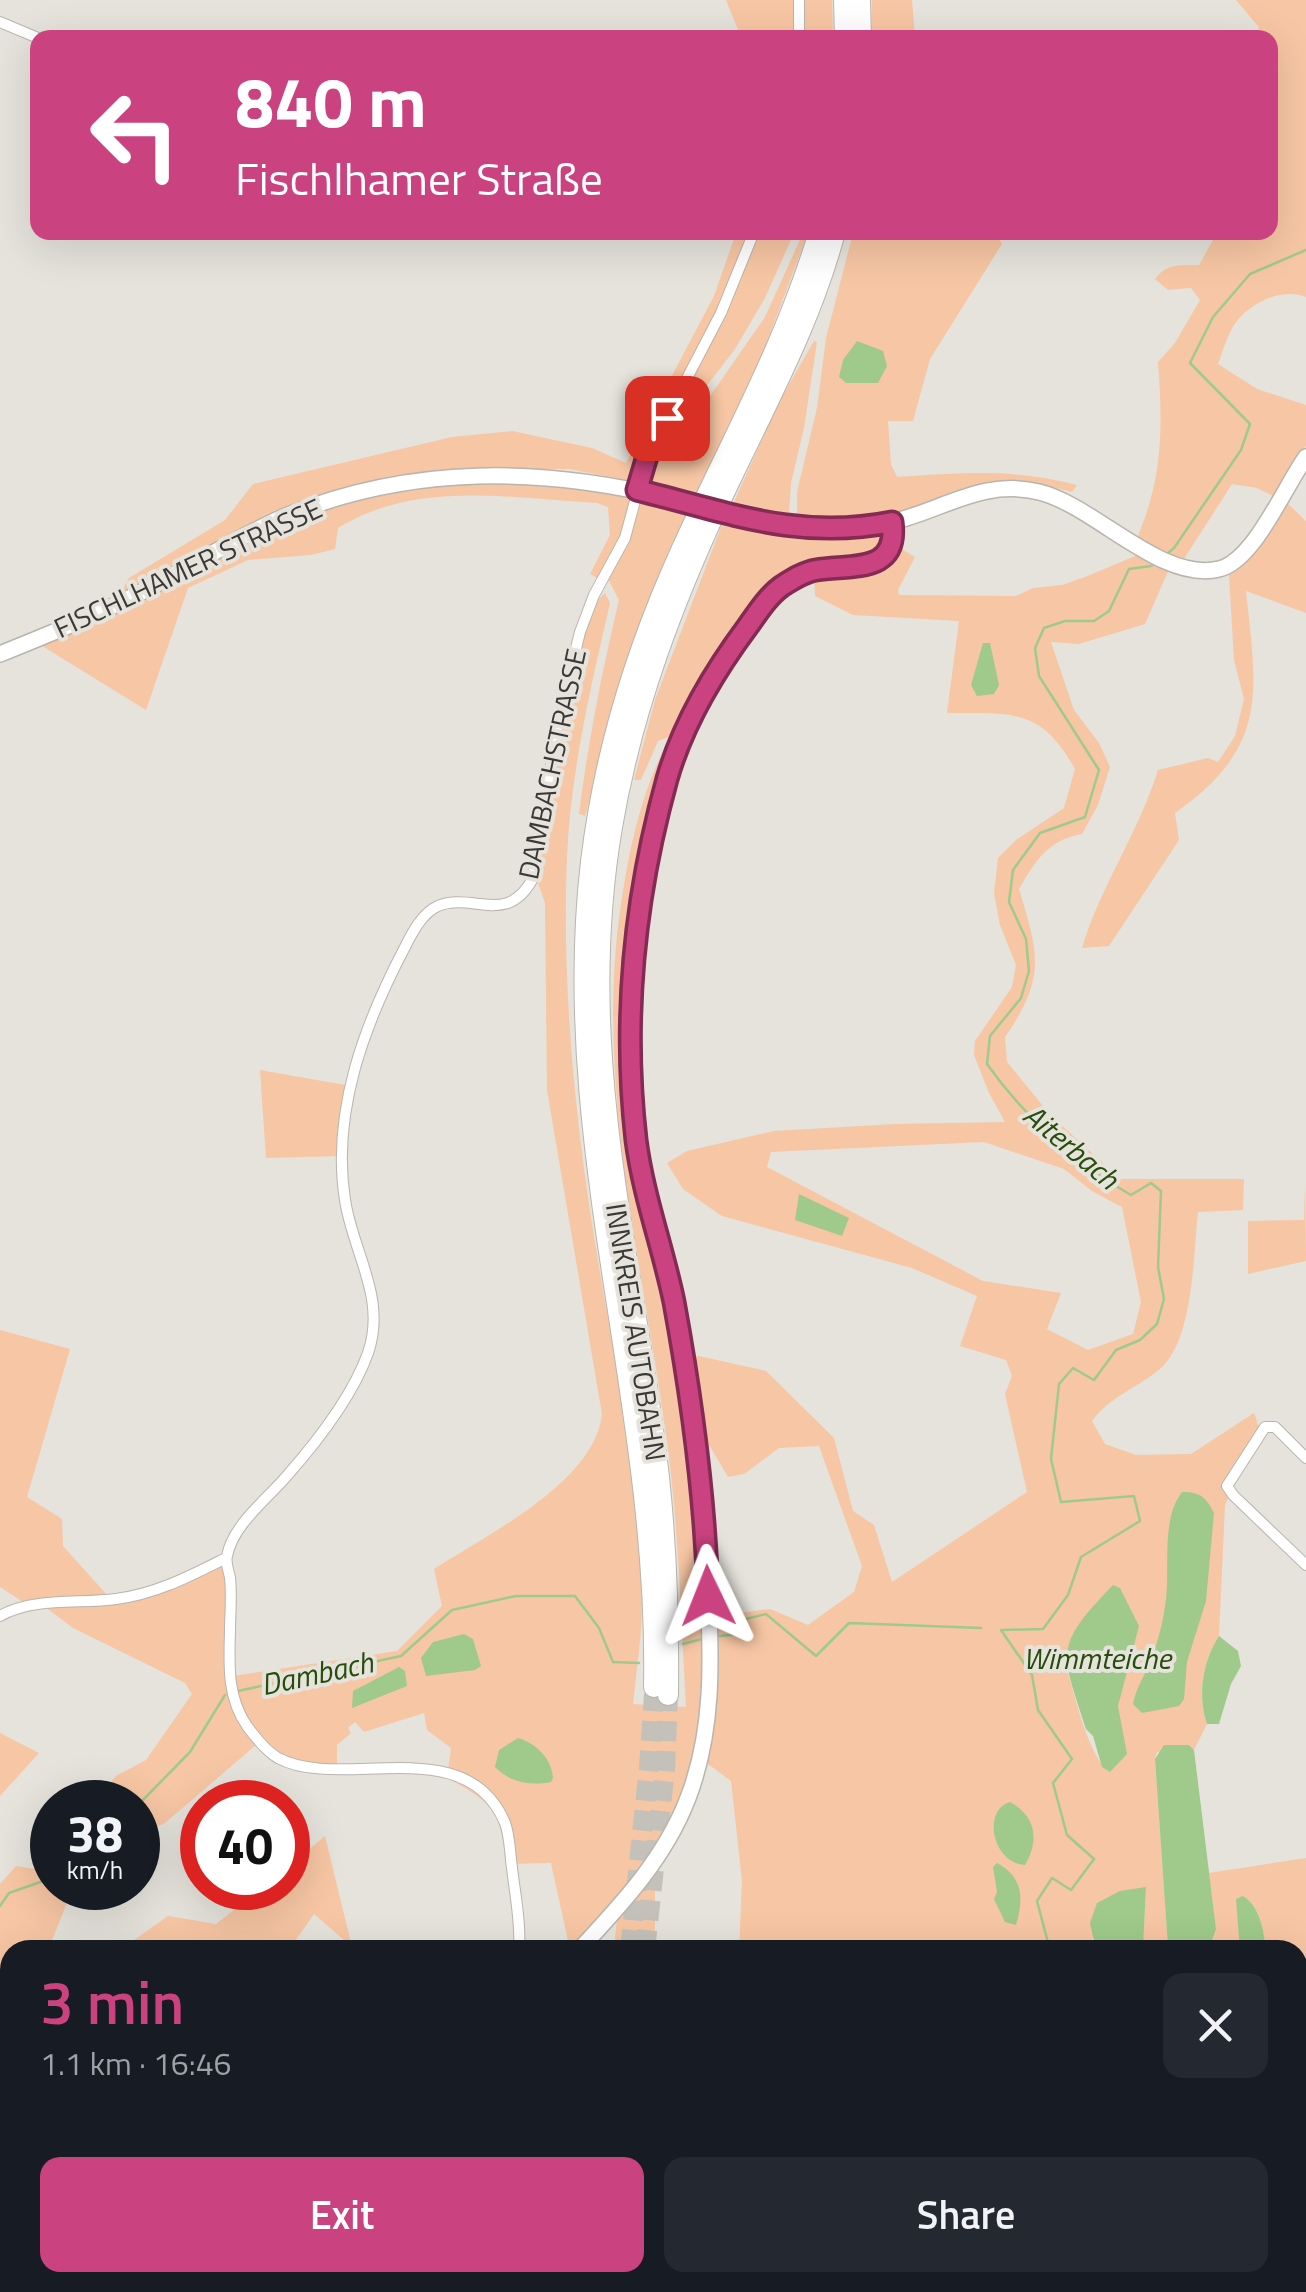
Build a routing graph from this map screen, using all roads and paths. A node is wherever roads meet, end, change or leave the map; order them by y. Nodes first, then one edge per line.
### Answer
1 (799, 0) edge
2 (844, 0) edge
3 (860, 0) edge
4 (0, 22) edge
5 (799, 30) edge
6 (846, 30) edge
7 (861, 30) edge
8 (30, 35) edge
9 (751, 240) edge
10 (816, 240) edge
11 (832, 240) edge
12 (1306, 457) edge
13 (637, 490) junction
14 (892, 522) junction
15 (0, 654) edge
16 (1306, 1458) edge
17 (226, 1558) junction
18 (1306, 1565) edge
19 (0, 1616) edge
20 (519, 1940) edge
21 (588, 1940) edge

1 - 5 street
2 - 6 highway
3 - 7 highway
4 - 8 street
9 - 13 street, DAMBACHSTRASSE
10 - 11 highway, INNKREIS AUTOBAHN
12 - 14 street, FISCHLHAMER STRASSE
13 - 14 street, FISCHLHAMER STRASSE, bridge
13 - 15 street, FISCHLHAMER STRASSE
13 - 17 street, DAMBACHSTRASSE
14 - 21 street
16 - 18 street
17 - 19 street
17 - 20 street

